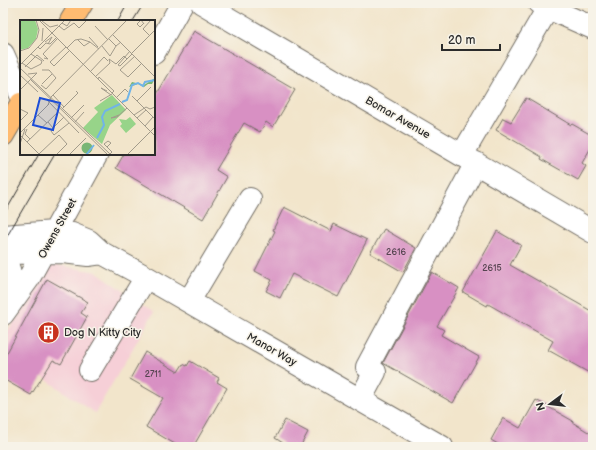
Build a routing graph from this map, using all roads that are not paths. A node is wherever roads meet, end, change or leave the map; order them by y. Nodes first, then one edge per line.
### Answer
1 (82, 3) edge
2 (182, 3) edge
3 (202, 3) edge
4 (544, 6) edge
5 (72, 20) edge
6 (593, 28) edge
7 (155, 51) edge
8 (3, 54) edge
9 (20, 93) edge
10 (20, 106) edge
11 (3, 135) edge
12 (96, 155) edge
13 (469, 159) junction
14 (250, 199) dead end
15 (54, 232) junction
16 (593, 232) edge
17 (3, 236) edge
18 (44, 251) junction
19 (102, 253) junction
20 (3, 254) edge
21 (146, 277) junction
22 (189, 302) junction
23 (8, 307) edge
24 (90, 370) dead end
25 (360, 400) junction
26 (442, 447) edge

1 - 5 main road
2 - 7 street
3 - 13 street, Bomar Avenue
4 - 6 street
4 - 13 street
8 - 9 street
10 - 11 main road
12 - 15 street, Owens Street
13 - 16 street, Bomar Avenue
13 - 25 street
14 - 22 street
15 - 17 street, Manor Way
15 - 18 street, Owens Street
15 - 19 street, Manor Way
18 - 19 street
18 - 20 street
18 - 23 street, Owens Street
19 - 21 street, Manor Way
20 - 23 street, Owens Street
21 - 22 street, Manor Way
21 - 24 street
22 - 25 street, Manor Way
25 - 26 street, Manor Way

